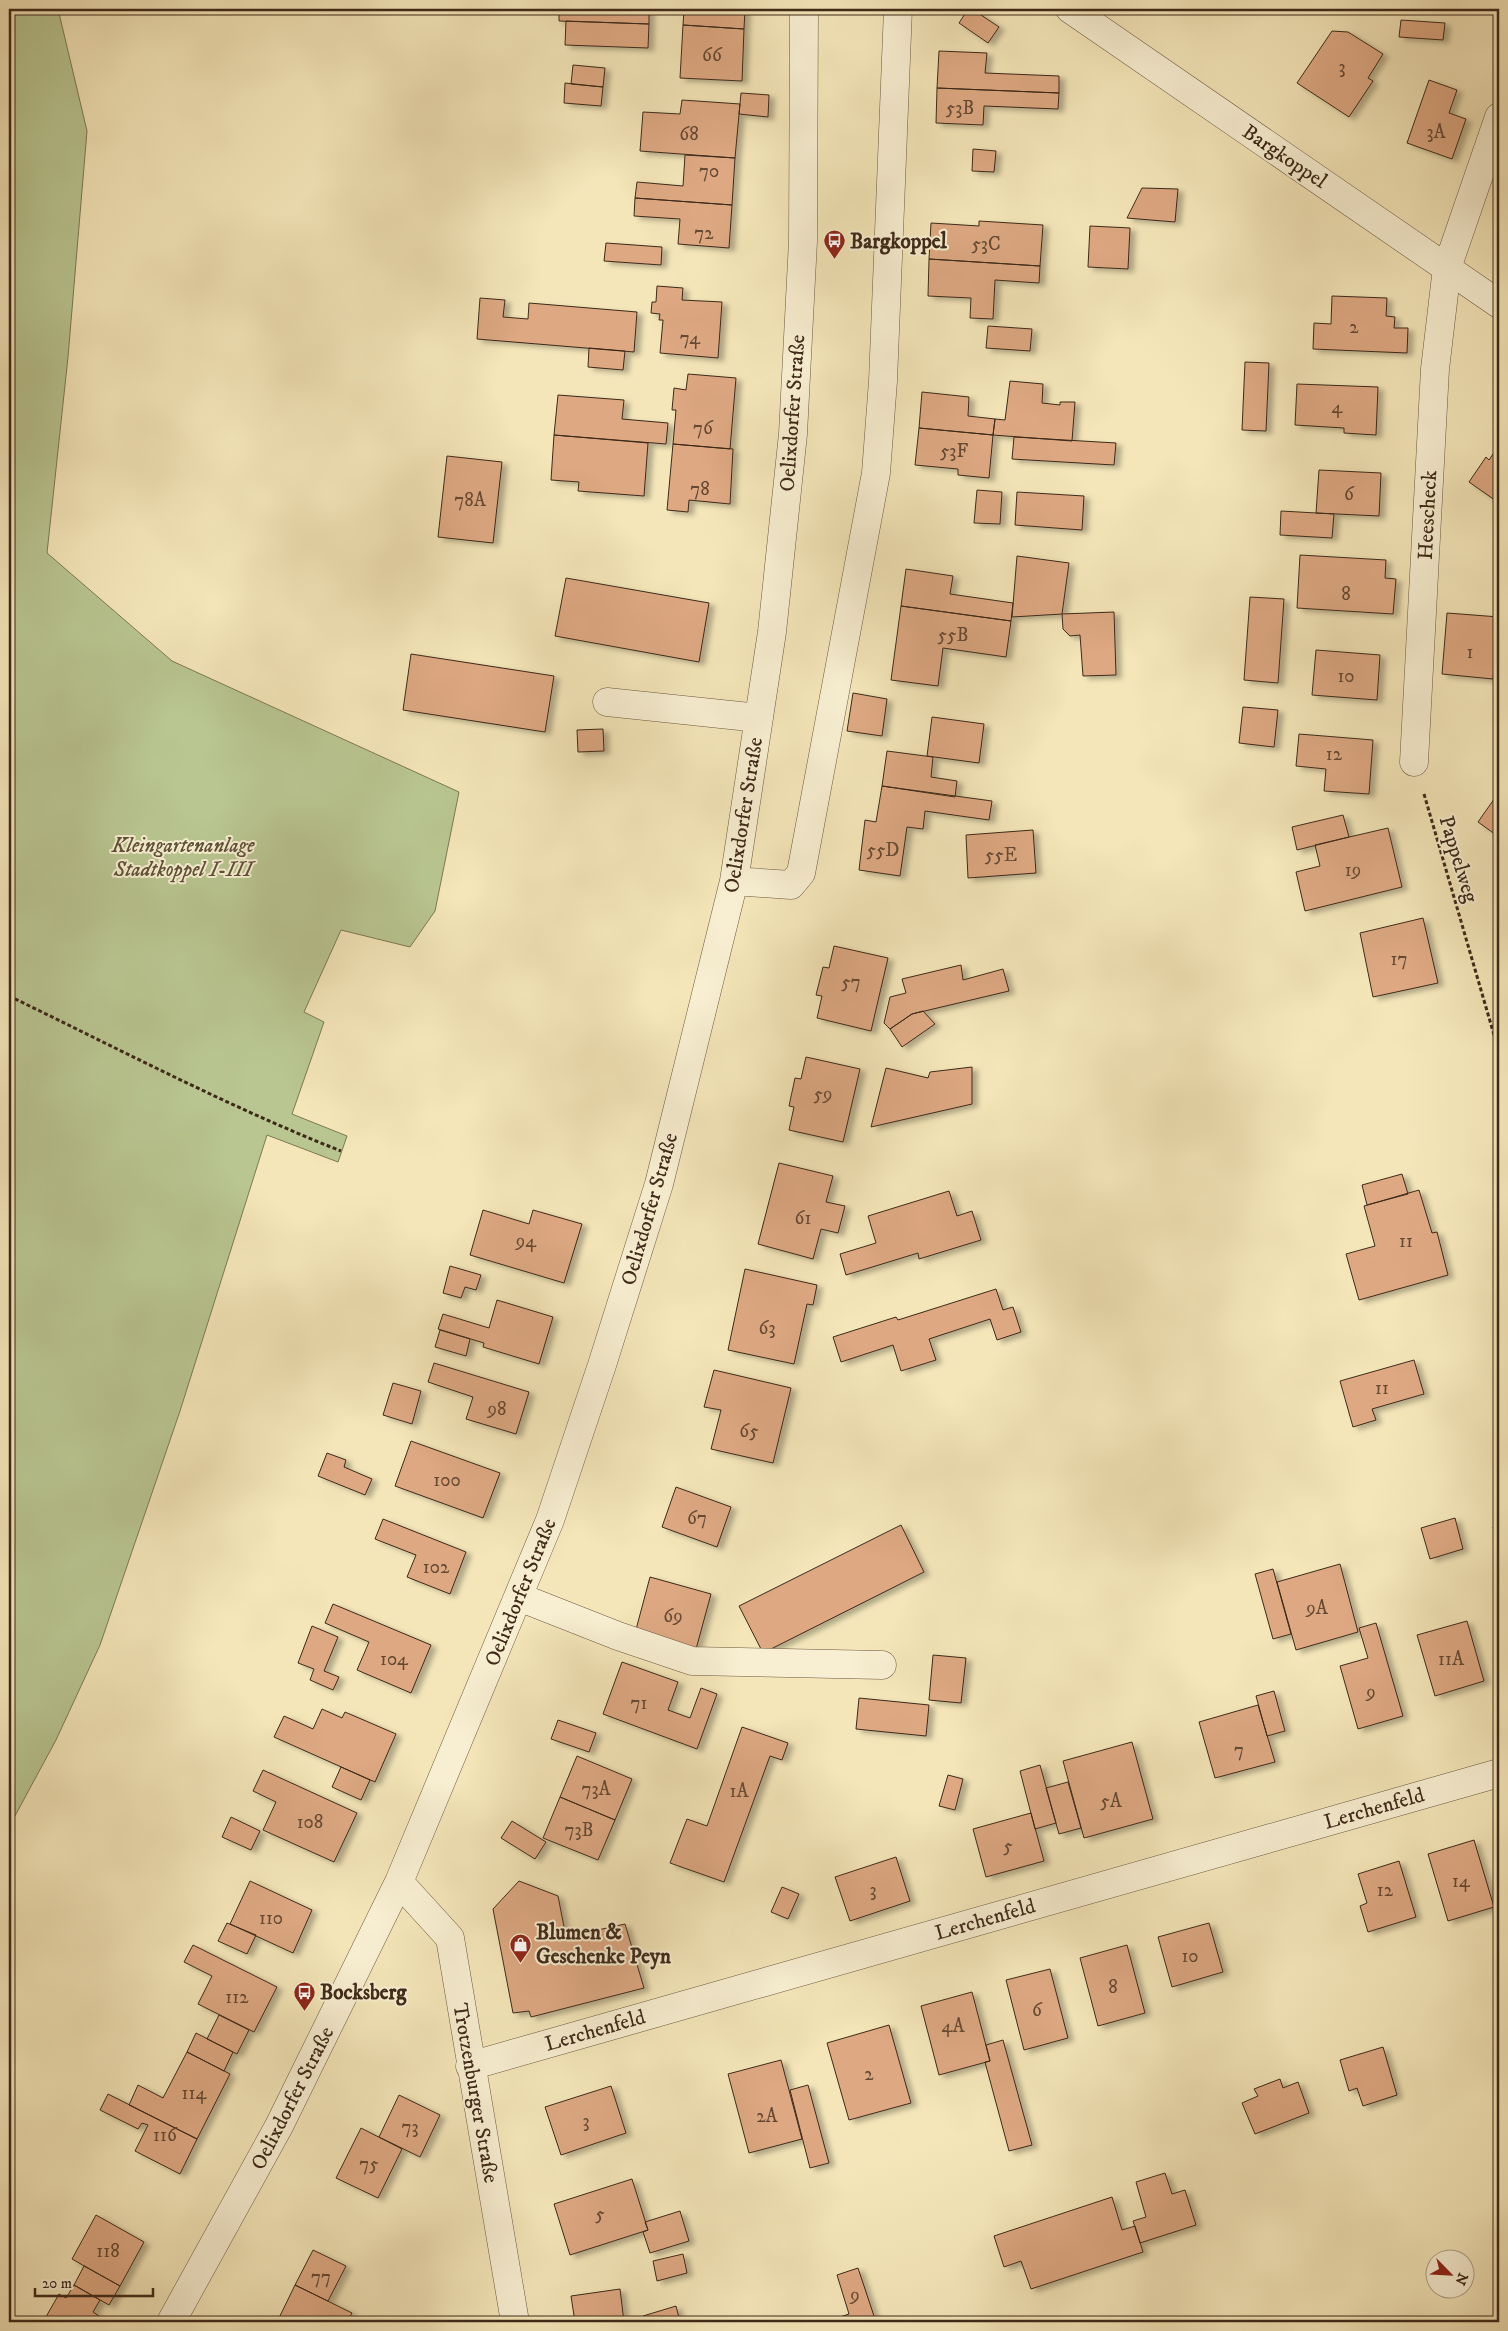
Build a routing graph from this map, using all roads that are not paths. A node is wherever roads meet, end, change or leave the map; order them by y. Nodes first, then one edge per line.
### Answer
1 (804, 9) edge
2 (898, 9) edge
3 (1070, 9) edge
4 (1499, 117) edge
5 (1447, 268) junction
6 (1499, 304) edge
7 (607, 702) dead end
8 (759, 718) junction
9 (1414, 762) road end
10 (734, 881) junction
11 (518, 1597) junction
12 (882, 1665) dead end
13 (1499, 1773) edge
14 (399, 1882) junction
15 (470, 2066) junction
16 (171, 2322) edge
17 (515, 2322) edge

1 - 8 street, Oelixdorfer Straße
2 - 10 street
3 - 5 street, Bargkoppel
4 - 5 street, Heescheck
5 - 6 street, Bargkoppel
5 - 9 street, Heescheck
7 - 8 street
8 - 10 street, Oelixdorfer Straße
10 - 11 street, Oelixdorfer Straße
11 - 12 street
11 - 14 street, Oelixdorfer Straße
13 - 15 street, Lerchenfeld
14 - 15 street, Trotzenburger Straße
14 - 16 street, Oelixdorfer Straße
15 - 17 street, Trotzenburger Straße

